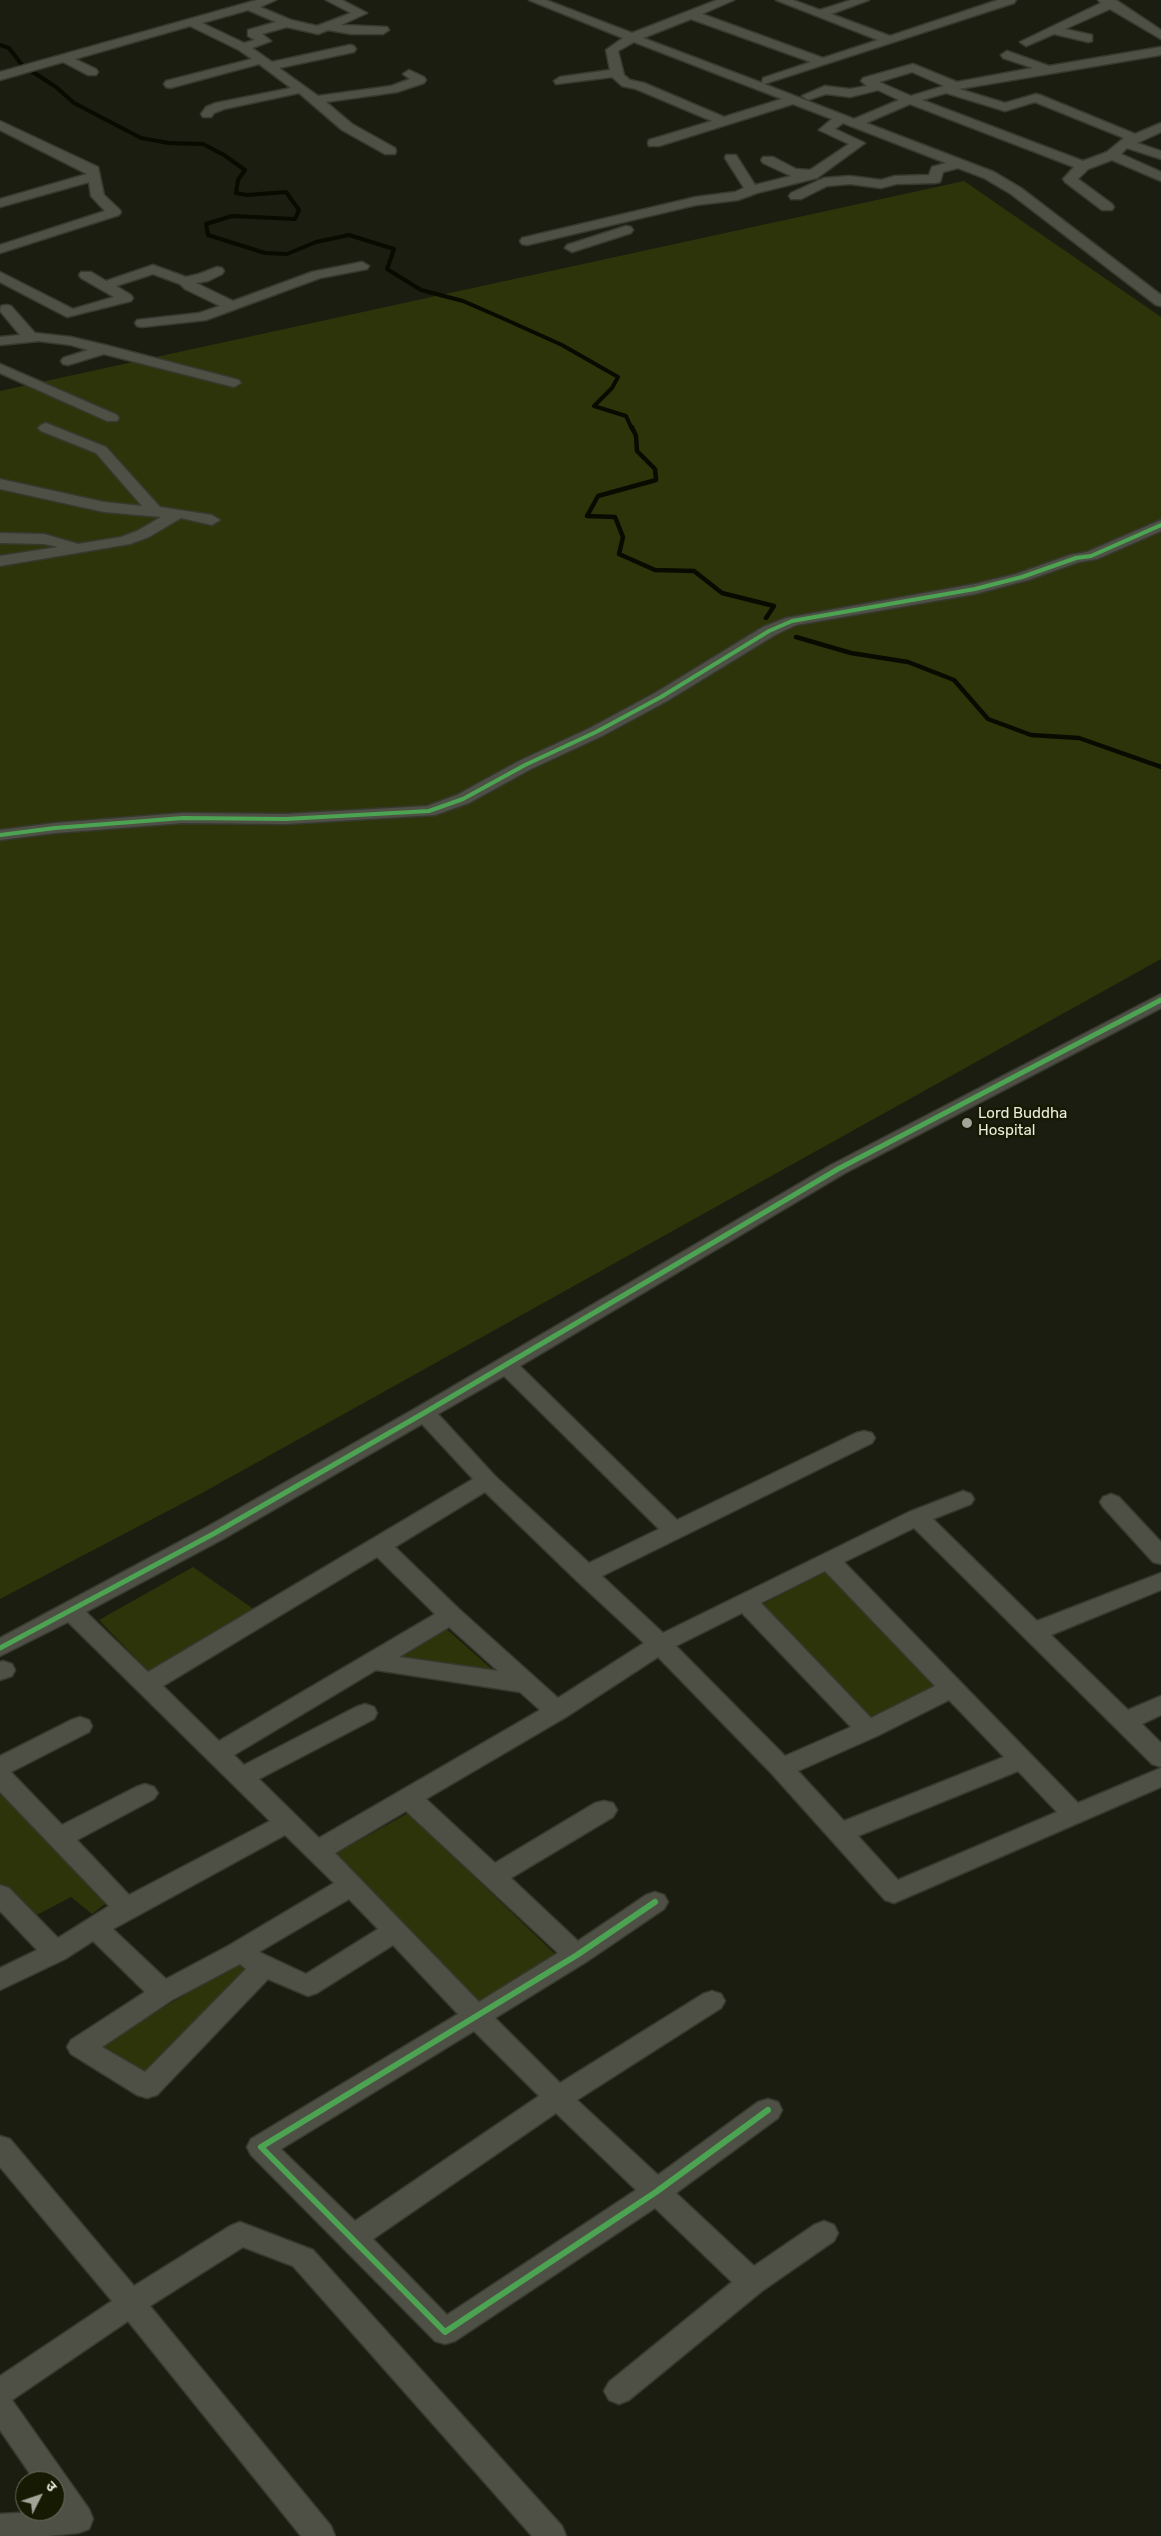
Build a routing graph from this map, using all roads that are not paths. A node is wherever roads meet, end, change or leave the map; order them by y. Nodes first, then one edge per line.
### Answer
1 (270, 0) edge
2 (332, 0) edge
3 (535, 0) edge
4 (554, 0) edge
5 (728, 0) edge
6 (782, 0) edge
7 (863, 0) edge
8 (980, 0) edge
9 (1010, 0) edge
10 (1108, 2) edge
11 (995, 5) junction
12 (249, 6) junction
13 (819, 14) junction
14 (692, 15) junction
15 (191, 22) junction
16 (287, 23) junction
17 (1144, 24) junction
18 (1161, 24) edge
19 (326, 26) junction
20 (383, 30) dead end
21 (1054, 30) junction
22 (639, 35) junction
23 (1161, 35) edge
24 (1088, 38) dead end
25 (890, 40) junction
26 (1026, 42) dead end
27 (243, 47) junction
28 (350, 49) dead end
29 (1161, 51) edge
30 (1007, 55) dead end
31 (66, 59) junction
32 (822, 62) junction
33 (266, 63) junction
34 (1047, 70) junction
35 (92, 72) dead end
36 (617, 73) junction
37 (409, 74) dead end
38 (0, 76) edge
39 (560, 81) dead end
40 (767, 81) junction
41 (170, 84) dead end
42 (877, 87) junction
43 (951, 87) junction
44 (302, 89) junction
45 (802, 98) junction
46 (316, 100) junction
47 (910, 100) junction
48 (208, 114) dead end
49 (842, 118) junction
50 (861, 121) junction
51 (725, 122) junction
52 (0, 125) edge
53 (1147, 134) edge
54 (653, 138) dead end
55 (390, 151) dead end
56 (1112, 155) junction
57 (1161, 155) edge
58 (731, 158) dead end
59 (768, 160) dead end
60 (959, 163) junction
61 (1084, 166) junction
62 (816, 173) junction
63 (94, 176) junction
64 (1161, 177) edge
65 (752, 190) junction
66 (796, 196) dead end
67 (0, 202) edge
68 (1107, 206) dead end
69 (644, 213) junction
70 (527, 241) dead end
71 (572, 248) dead end
72 (0, 249) edge
73 (362, 266) dead end
74 (217, 271) dead end
75 (86, 275) dead end
76 (0, 276) edge
77 (185, 281) junction
78 (104, 286) junction
79 (1161, 288) edge
80 (1161, 302) edge
81 (232, 306) junction
82 (6, 309) dead end
83 (142, 323) dead end
84 (31, 338) junction
85 (0, 341) edge
86 (105, 349) junction
87 (68, 361) dead end
88 (0, 368) edge
89 (234, 382) dead end
90 (112, 418) dead end
91 (46, 428) dead end
92 (0, 484) edge
93 (156, 512) junction
94 (177, 514) junction
95 (212, 520) dead end
96 (0, 524) edge
97 (1161, 525) edge
98 (0, 538) edge
99 (23, 538) junction
100 (82, 548) junction
101 (0, 561) edge
102 (0, 836) edge
103 (1161, 1000) edge
104 (506, 1365) junction
105 (424, 1413) junction
106 (864, 1438) dead end
107 (487, 1481) junction
108 (963, 1499) dead end
109 (1112, 1502) dead end
110 (917, 1517) junction
111 (674, 1531) junction
112 (380, 1546) junction
113 (1161, 1556) edge
114 (828, 1560) junction
115 (585, 1575) junction
116 (1161, 1581) edge
117 (745, 1601) junction
118 (70, 1610) junction
119 (451, 1615) junction
120 (1034, 1632) junction
121 (660, 1644) junction
122 (371, 1661) junction
123 (1, 1663) edge
124 (526, 1684) junction
125 (146, 1685) junction
126 (953, 1687) junction
127 (1161, 1705) edge
128 (558, 1711) junction
129 (365, 1713) dead end
130 (1124, 1722) junction
131 (80, 1726) dead end
132 (868, 1730) junction
133 (216, 1754) junction
134 (1161, 1758) edge
135 (1021, 1760) junction
136 (0, 1767) edge
137 (781, 1768) junction
138 (0, 1776) edge
139 (1161, 1777) edge
140 (241, 1778) junction
141 (145, 1793) dead end
142 (409, 1798) junction
143 (604, 1810) dead end
144 (1074, 1814) junction
145 (287, 1823) junction
146 (840, 1833) junction
147 (60, 1838) junction
148 (317, 1851) junction
149 (494, 1876) junction
150 (352, 1885) junction
151 (0, 1894) edge
152 (655, 1902) dead end
153 (126, 1908) junction
154 (96, 1928) junction
155 (395, 1931) junction
156 (56, 1952) junction
157 (237, 1953) junction
158 (577, 1955) junction
159 (264, 1967) junction
160 (0, 1980) edge
161 (164, 1993) junction
162 (712, 2001) dead end
163 (477, 2017) junction
164 (558, 2098) junction
165 (768, 2110) dead end
166 (0, 2147) edge
167 (656, 2192) junction
168 (824, 2233) dead end
169 (353, 2237) junction
170 (752, 2283) junction
171 (131, 2303) junction
172 (619, 2391) dead end
173 (0, 2392) edge
174 (0, 2406) edge
175 (45, 2471) edge
176 (65, 2500) edge
177 (65, 2520) edge
178 (61, 2521) edge
179 (0, 2528) edge
180 (320, 2536) edge
181 (551, 2536) edge

1 - 12 street
2 - 19 street
3 - 22 street
4 - 22 street
5 - 14 street
6 - 13 street
7 - 13 street
8 - 11 street
9 - 11 street
10 - 17 street
10 - 21 street
11 - 25 street
12 - 15 street
12 - 16 street
13 - 25 street
14 - 22 street
14 - 32 street
15 - 27 street
15 - 31 street
16 - 19 street
16 - 27 street
17 - 18 street
17 - 23 street
19 - 20 street
21 - 24 street
21 - 26 street
22 - 36 street
22 - 40 street
22 - 45 street
25 - 32 street
27 - 33 street
28 - 33 street
29 - 34 street
30 - 34 street
31 - 35 street
31 - 38 street
32 - 40 street
33 - 41 street
33 - 44 street
34 - 43 street
36 - 39 street
36 - 51 street
37 - 46 street
40 - 45 street
42 - 43 street
42 - 45 street
42 - 47 street
43 - 47 street
43 - 53 street
44 - 46 street
44 - 48 street
45 - 49 street
45 - 50 street
45 - 51 street
46 - 55 street
47 - 50 street
47 - 61 street
49 - 50 street
49 - 62 street
50 - 60 street
50 - 79 street
51 - 54 street
52 - 63 street
53 - 56 street
53 - 57 street
56 - 61 street
56 - 64 street
58 - 65 street
59 - 62 street
60 - 62 street
60 - 80 street
61 - 68 street
62 - 65 street
62 - 66 street
63 - 67 street
63 - 72 street
65 - 69 street
69 - 70 street
69 - 71 street
73 - 81 street
74 - 77 street
75 - 78 street
76 - 78 street
77 - 78 street
77 - 81 street
81 - 83 street
82 - 84 street
84 - 85 street
84 - 86 street
86 - 87 street
86 - 89 street
88 - 90 street
91 - 93 street
92 - 93 street
93 - 94 street
94 - 95 street
94 - 100 street
96 - 99 street
97 - 102 street
98 - 99 street
99 - 100 street
100 - 101 street
103 - 104 street
104 - 105 street
104 - 111 street
105 - 107 street
105 - 118 street
106 - 111 street
107 - 112 street
107 - 115 street
108 - 110 street
109 - 113 street
110 - 114 street
110 - 120 street
111 - 115 street
112 - 119 street
112 - 125 street
114 - 117 street
114 - 126 street
115 - 121 street
116 - 120 street
117 - 121 street
117 - 132 street
118 - 123 street
118 - 125 street
119 - 122 street
119 - 124 street
120 - 130 street
121 - 128 street
121 - 137 street
122 - 124 street
122 - 133 street
124 - 128 street
125 - 133 street
126 - 132 street
126 - 135 street
127 - 130 street
128 - 142 street
129 - 140 street
130 - 134 street
131 - 136 street
132 - 137 street
133 - 140 street
135 - 144 street
135 - 146 street
137 - 146 street
138 - 147 street
139 - 144 street
140 - 145 street
141 - 147 street
142 - 148 street
142 - 149 street
143 - 149 street
144 - 146 street
145 - 148 street
145 - 153 street
147 - 153 street
148 - 150 street
149 - 158 street
150 - 155 street
150 - 157 street
151 - 156 street
152 - 158 street
153 - 154 street
154 - 156 street
154 - 161 street
155 - 159 street
155 - 163 street
156 - 160 street
157 - 159 street
157 - 161 street
158 - 163 street
159 - 161 street
162 - 164 street
163 - 164 street
163 - 169 street
164 - 167 street
164 - 169 street
165 - 167 street
166 - 171 street
167 - 169 street
167 - 170 street
168 - 170 street
170 - 172 street
171 - 173 street
171 - 180 street
171 - 181 street
174 - 175 street
176 - 177 street
178 - 179 street

